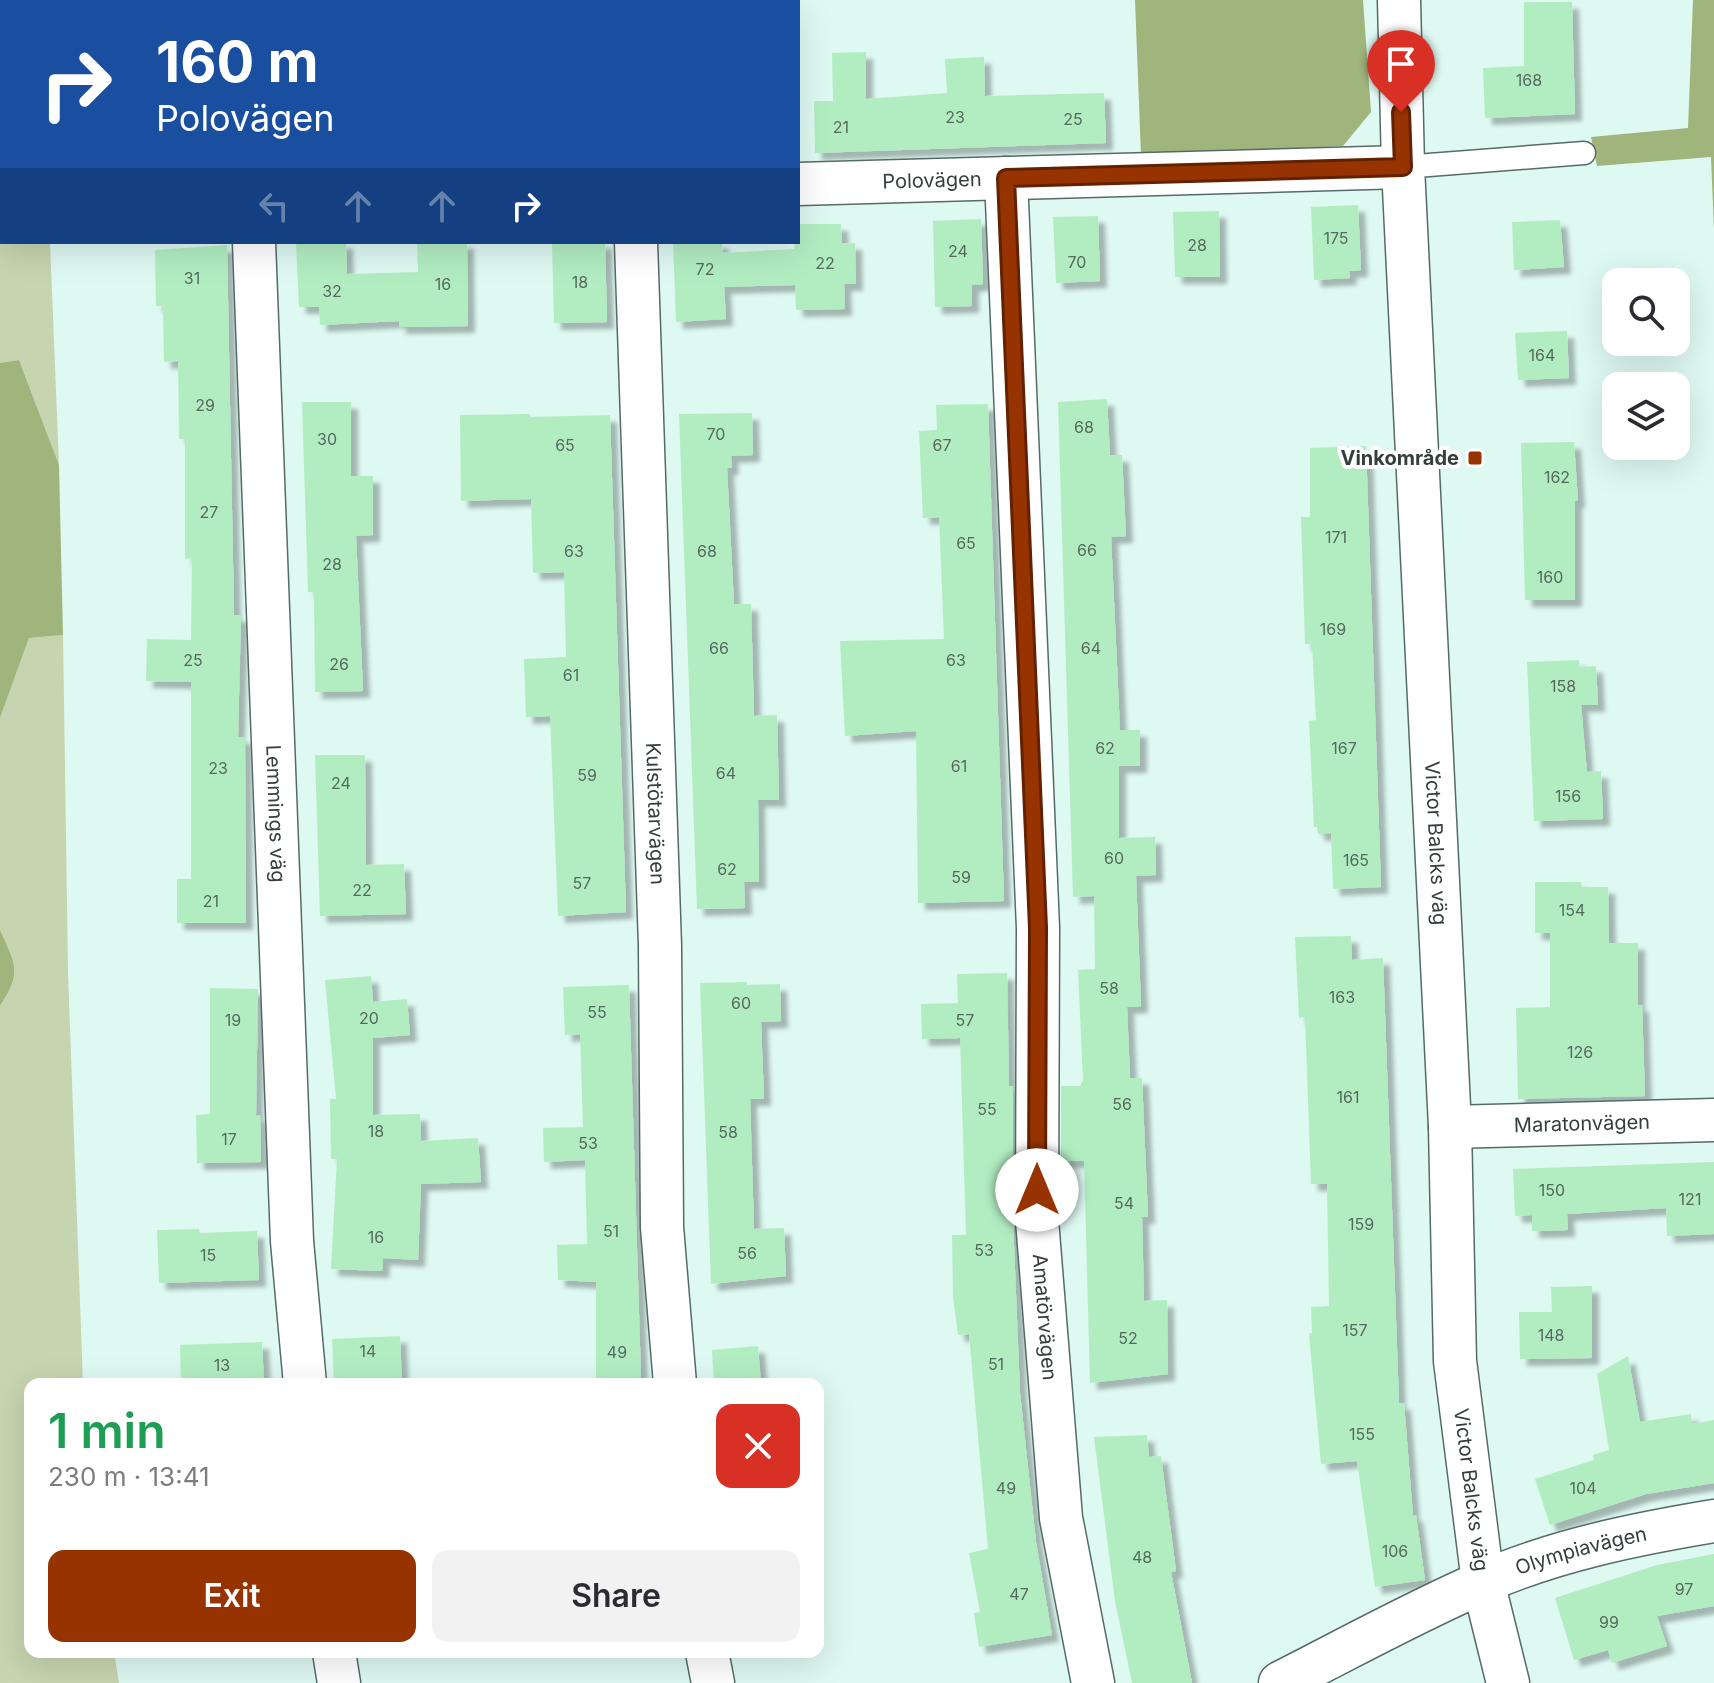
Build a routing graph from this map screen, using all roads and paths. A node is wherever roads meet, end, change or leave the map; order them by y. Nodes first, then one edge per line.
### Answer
1 (1399, 0) edge
2 (1584, 153) dead end
3 (1403, 167) junction
4 (1006, 178) junction
5 (800, 184) edge
6 (254, 244) edge
7 (636, 244) edge
8 (1714, 1120) edge
9 (1450, 1127) junction
10 (304, 1378) edge
11 (675, 1378) edge
12 (1714, 1521) edge
13 (1483, 1582) junction
14 (335, 1658) edge
15 (708, 1658) edge
16 (339, 1683) edge
17 (713, 1683) edge
18 (1093, 1683) edge
19 (1280, 1683) edge
20 (1508, 1683) edge

1 - 3 street, Victor Balcks väg
2 - 3 lane
3 - 4 street, Polovägen
3 - 9 street, Victor Balcks väg
4 - 5 street, Polovägen
4 - 18 street, Amatörvägen
6 - 10 street, Lemmings väg
7 - 11 street, Kulstötarvägen
8 - 9 street, Maratonvägen
9 - 13 street, Victor Balcks väg
12 - 13 street, Olympiavägen
13 - 19 street, Olympiavägen
13 - 20 street, Victor Balcks väg
14 - 16 street
15 - 17 street

